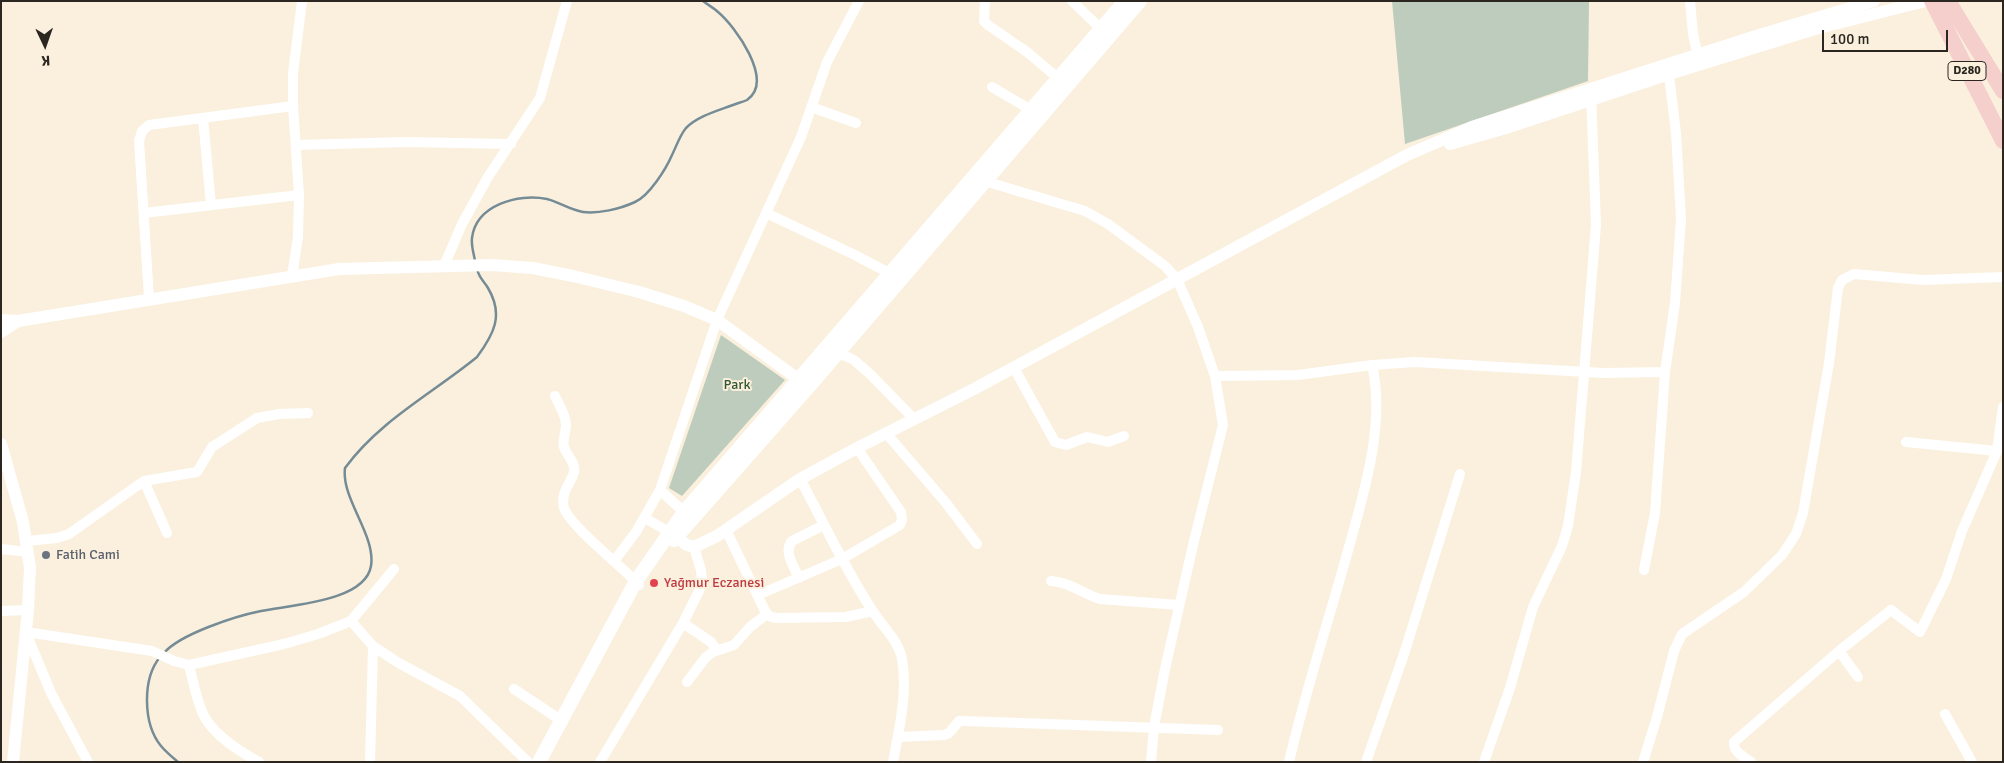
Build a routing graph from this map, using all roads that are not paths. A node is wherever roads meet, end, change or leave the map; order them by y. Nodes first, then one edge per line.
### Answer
1 (302, 1) edge
2 (566, 1) edge
3 (859, 1) edge
4 (985, 1) edge
5 (1072, 1) edge
6 (1124, 1) edge
7 (1140, 1) edge
8 (1690, 1) edge
9 (1874, 1) edge
10 (1925, 1) edge
11 (1932, 1) edge
12 (1948, 1) edge
13 (1855, 9) edge
14 (1101, 29) junction
15 (1699, 60) junction
16 (1669, 70) junction
17 (1058, 78) junction
18 (992, 87) dead end
19 (2003, 91) edge
20 (1591, 95) junction
21 (293, 106) junction
22 (811, 107) junction
23 (1031, 110) junction
24 (203, 118) junction
25 (856, 123) dead end
26 (2003, 141) edge
27 (511, 144) junction
28 (296, 145) junction
29 (980, 178) junction
30 (299, 195) junction
31 (211, 205) junction
32 (144, 213) junction
33 (766, 213) junction
34 (444, 266) junction
35 (889, 273) junction
36 (292, 276) junction
37 (2003, 277) edge
38 (1177, 279) junction
39 (148, 298) junction
40 (1, 320) edge
41 (18, 320) junction
42 (717, 320) junction
43 (1, 332) edge
44 (832, 350) junction
45 (1372, 365) junction
46 (1014, 368) junction
47 (1584, 372) junction
48 (1665, 372) junction
49 (1215, 376) junction
50 (798, 379) junction
51 (555, 396) dead end
52 (2003, 407) edge
53 (308, 413) dead end
54 (914, 419) junction
55 (886, 433) junction
56 (1124, 436) dead end
57 (1906, 442) dead end
58 (1, 444) edge
59 (857, 448) junction
60 (1997, 451) junction
61 (1460, 474) dead end
62 (800, 479) junction
63 (144, 481) junction
64 (660, 490) junction
65 (684, 512) junction
66 (645, 518) junction
67 (824, 525) junction
68 (726, 530) junction
69 (167, 533) dead end
70 (672, 535) junction
71 (977, 544) dead end
72 (27, 546) junction
73 (694, 547) junction
74 (1, 549) edge
75 (842, 559) junction
76 (614, 561) junction
77 (394, 569) dead end
78 (1644, 570) dead end
79 (799, 578) junction
80 (1052, 581) dead end
81 (637, 584) junction
82 (758, 595) junction
83 (1179, 605) junction
84 (28, 610) junction
85 (1, 611) edge
86 (873, 611) junction
87 (767, 614) junction
88 (351, 621) junction
89 (683, 623) junction
90 (26, 632) junction
91 (373, 646) junction
92 (717, 650) junction
93 (1839, 651) junction
94 (190, 664) junction
95 (1858, 677) dead end
96 (687, 682) dead end
97 (514, 689) dead end
98 (1945, 714) dead end
99 (562, 721) junction
100 (1154, 727) junction
101 (1218, 730) dead end
102 (898, 736) junction
103 (13, 762) edge
104 (88, 762) edge
105 (259, 762) edge
106 (370, 762) edge
107 (528, 762) edge
108 (539, 762) edge
109 (600, 762) edge
110 (893, 762) edge
111 (1151, 762) edge
112 (1289, 762) edge
113 (1366, 762) edge
114 (1484, 762) edge
115 (1643, 762) edge
116 (1751, 762) edge
117 (1972, 762) edge

1 - 21 street
2 - 27 street
3 - 22 street
4 - 17 street
5 - 14 street
6 - 14 main road
7 - 29 main road
8 - 15 street
9 - 13 street
10 - 13 street
11 - 26 highway, D280
12 - 19 highway, D280
13 - 15 street
14 - 17 main road
15 - 16 street
16 - 20 street
16 - 48 street
17 - 23 main road
18 - 23 street
20 - 38 street
20 - 47 street
21 - 24 street
21 - 28 street
22 - 25 street
22 - 33 street
23 - 29 main road
24 - 31 street
24 - 32 street
27 - 28 street
27 - 34 street
28 - 30 street
29 - 35 main road
29 - 38 street
29 - 44 main road
30 - 31 street
30 - 36 street
31 - 32 street
32 - 39 street
33 - 35 street
33 - 42 street
34 - 36 street
34 - 42 street
35 - 44 main road
36 - 39 street
37 - 115 street
38 - 46 street
38 - 49 street
39 - 41 street
40 - 41 street
41 - 43 street
42 - 50 street
42 - 64 street
44 - 50 main road
44 - 54 street
44 - 70 main road
45 - 47 street
45 - 49 street
45 - 112 street
46 - 54 street
46 - 56 street
47 - 48 street
47 - 114 street
48 - 78 street
49 - 83 street
50 - 65 main road
51 - 76 street
52 - 60 street
53 - 63 street
54 - 55 street
55 - 59 street
55 - 71 street
57 - 60 street
58 - 72 street
59 - 62 street
59 - 75 street
60 - 93 street
61 - 113 street
62 - 67 street
62 - 68 street
63 - 69 street
63 - 72 street
64 - 65 street
64 - 66 street
65 - 70 main road
66 - 70 street
66 - 76 street
67 - 75 street
67 - 79 street
68 - 73 street
68 - 82 street
70 - 73 street
70 - 81 main road
72 - 74 street
72 - 84 street
73 - 89 street
75 - 79 street
75 - 86 street
76 - 81 street
77 - 88 street
79 - 82 street
80 - 83 street
81 - 99 main road
82 - 87 street
83 - 100 street
84 - 85 street
84 - 90 street
86 - 87 street
86 - 102 street
87 - 92 street
88 - 91 street
88 - 94 street
89 - 92 street
89 - 109 street
90 - 94 street
90 - 103 street
90 - 104 street
91 - 106 street
91 - 107 street
92 - 96 street
93 - 95 street
93 - 116 street
94 - 105 street
97 - 99 street
98 - 117 street
99 - 108 main road
100 - 101 street
100 - 102 street
100 - 111 street
102 - 110 street

